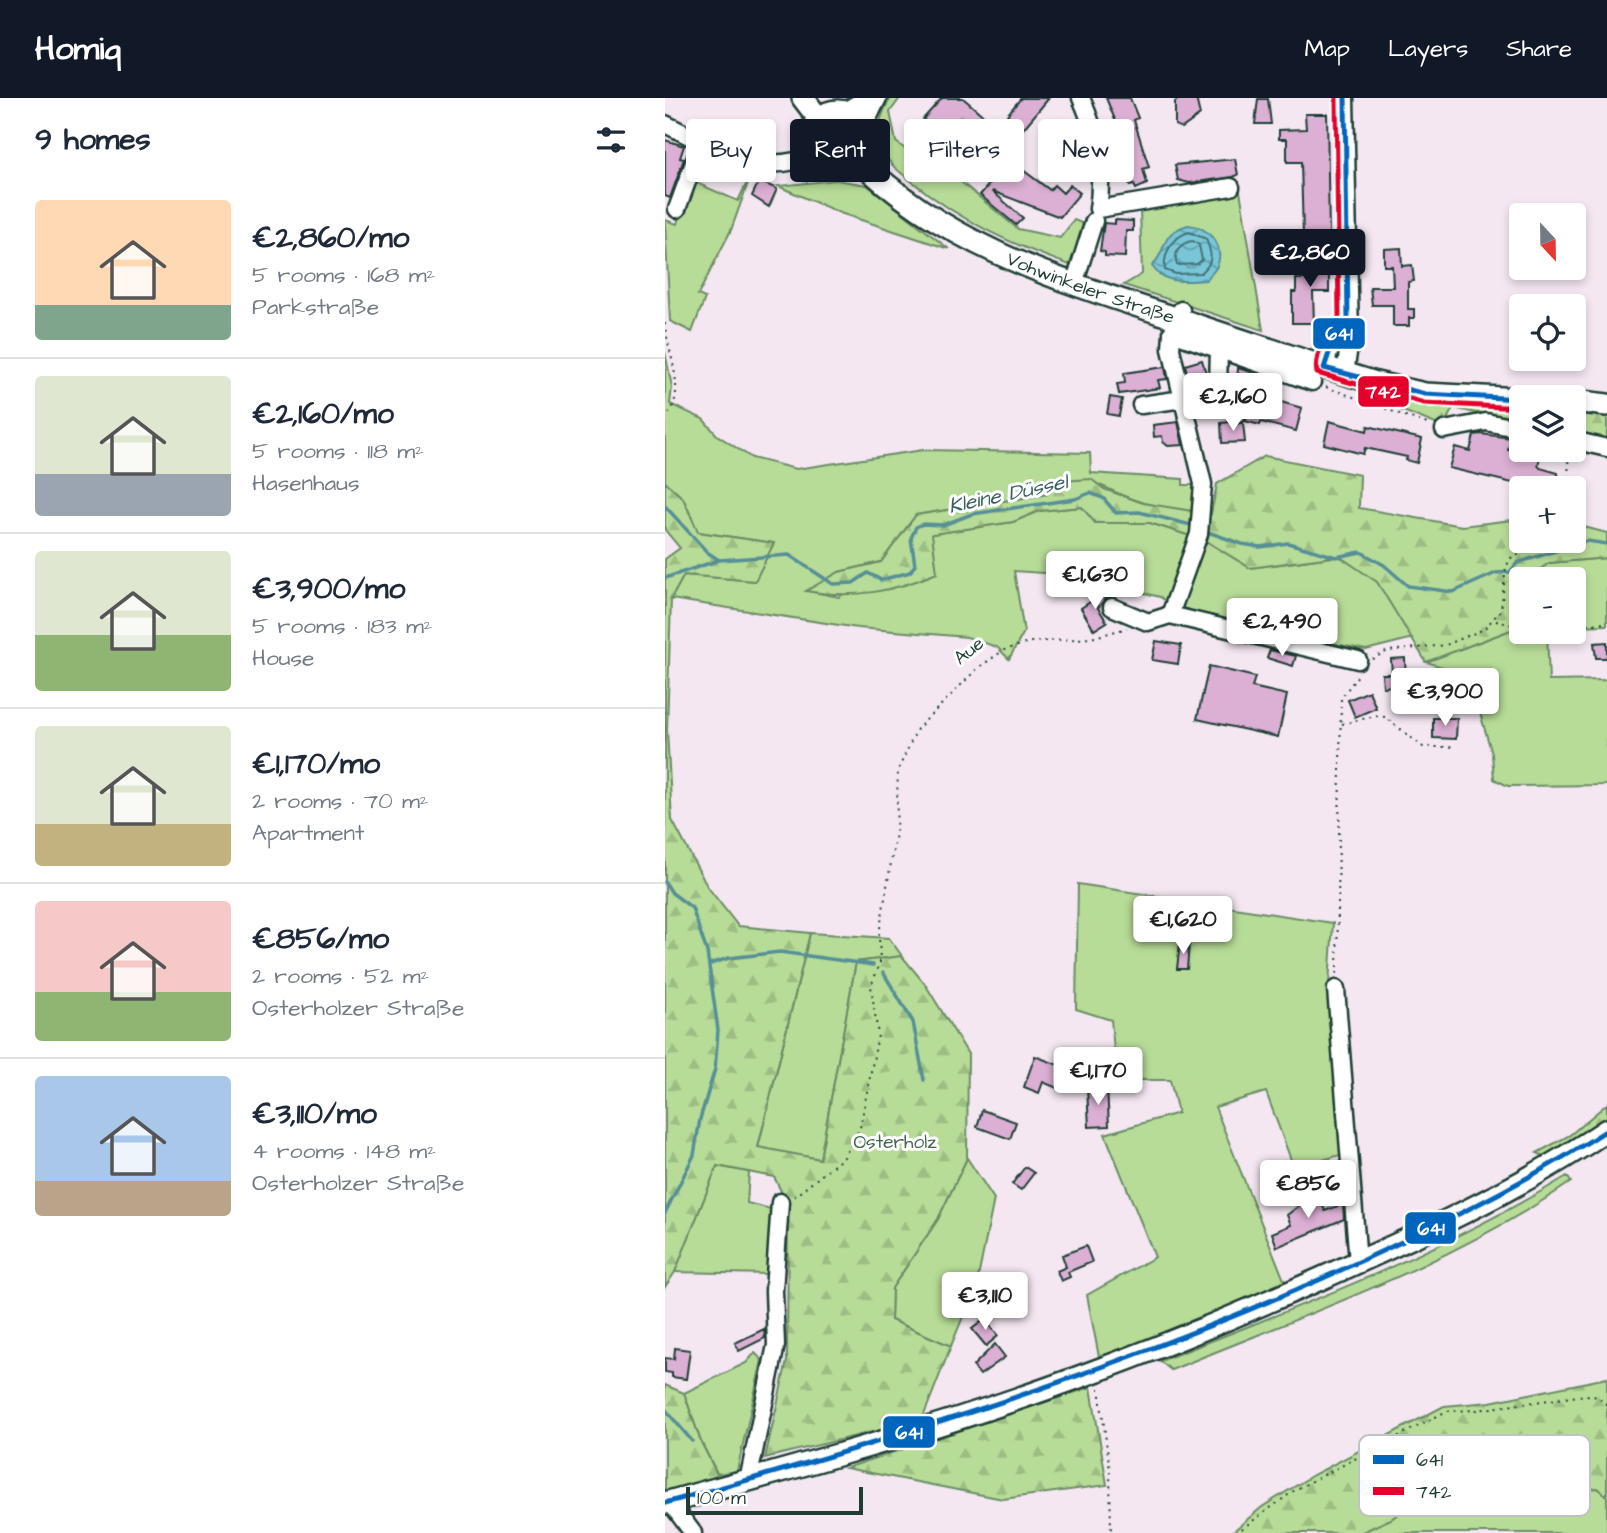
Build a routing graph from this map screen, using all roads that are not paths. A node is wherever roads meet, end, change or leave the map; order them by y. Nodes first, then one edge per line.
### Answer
1 (867, 98) edge
2 (878, 98) edge
3 (1081, 98) edge
4 (1345, 98) edge
5 (811, 108) edge
6 (843, 112) junction
7 (857, 119) edge
8 (868, 119) edge
9 (665, 124) edge
10 (686, 134) edge
11 (687, 182) edge
12 (887, 182) edge
13 (1231, 187) dead end
14 (677, 209) dead end
15 (1094, 221) dead end
16 (1074, 284) junction
17 (1348, 320) junction
18 (1177, 321) junction
19 (1219, 348) junction
20 (1345, 374) junction
21 (1318, 375) junction
22 (1509, 394) edge
23 (1183, 399) junction
24 (1586, 400) edge
25 (1140, 405) dead end
26 (1607, 405) edge
27 (1238, 414) dead end
28 (1509, 427) edge
29 (1444, 430) road end
30 (1586, 443) edge
31 (1607, 448) edge
32 (1112, 607) dead end
33 (1170, 615) junction
34 (1358, 660) road end
35 (1336, 989) road end
36 (1607, 1130) edge
37 (780, 1202) road end
38 (1358, 1262) junction
39 (748, 1481) junction
40 (667, 1502) edge
41 (694, 1533) edge

1 - 6 street
2 - 8 street
3 - 13 street
4 - 17 street
5 - 6 main road
6 - 7 main road
9 - 10 street
11 - 14 street
12 - 16 main road, Vohwinkeler Straße
15 - 16 street
16 - 18 main road, Vohwinkeler Straße
17 - 20 street
17 - 21 street
18 - 19 street, Vohwinkeler Straße
18 - 21 main road, Vohwinkeler Straße
18 - 23 street
19 - 21 street, Vohwinkeler Straße
19 - 27 street
20 - 21 main road, Vohwinkeler Straße
20 - 22 main road, Vohwinkeler Straße
23 - 25 street
23 - 33 street
24 - 26 main road
28 - 29 street
30 - 31 street
32 - 33 street
33 - 34 street
35 - 38 street
36 - 38 main road
37 - 39 street
38 - 39 main road
39 - 40 main road
40 - 41 street

